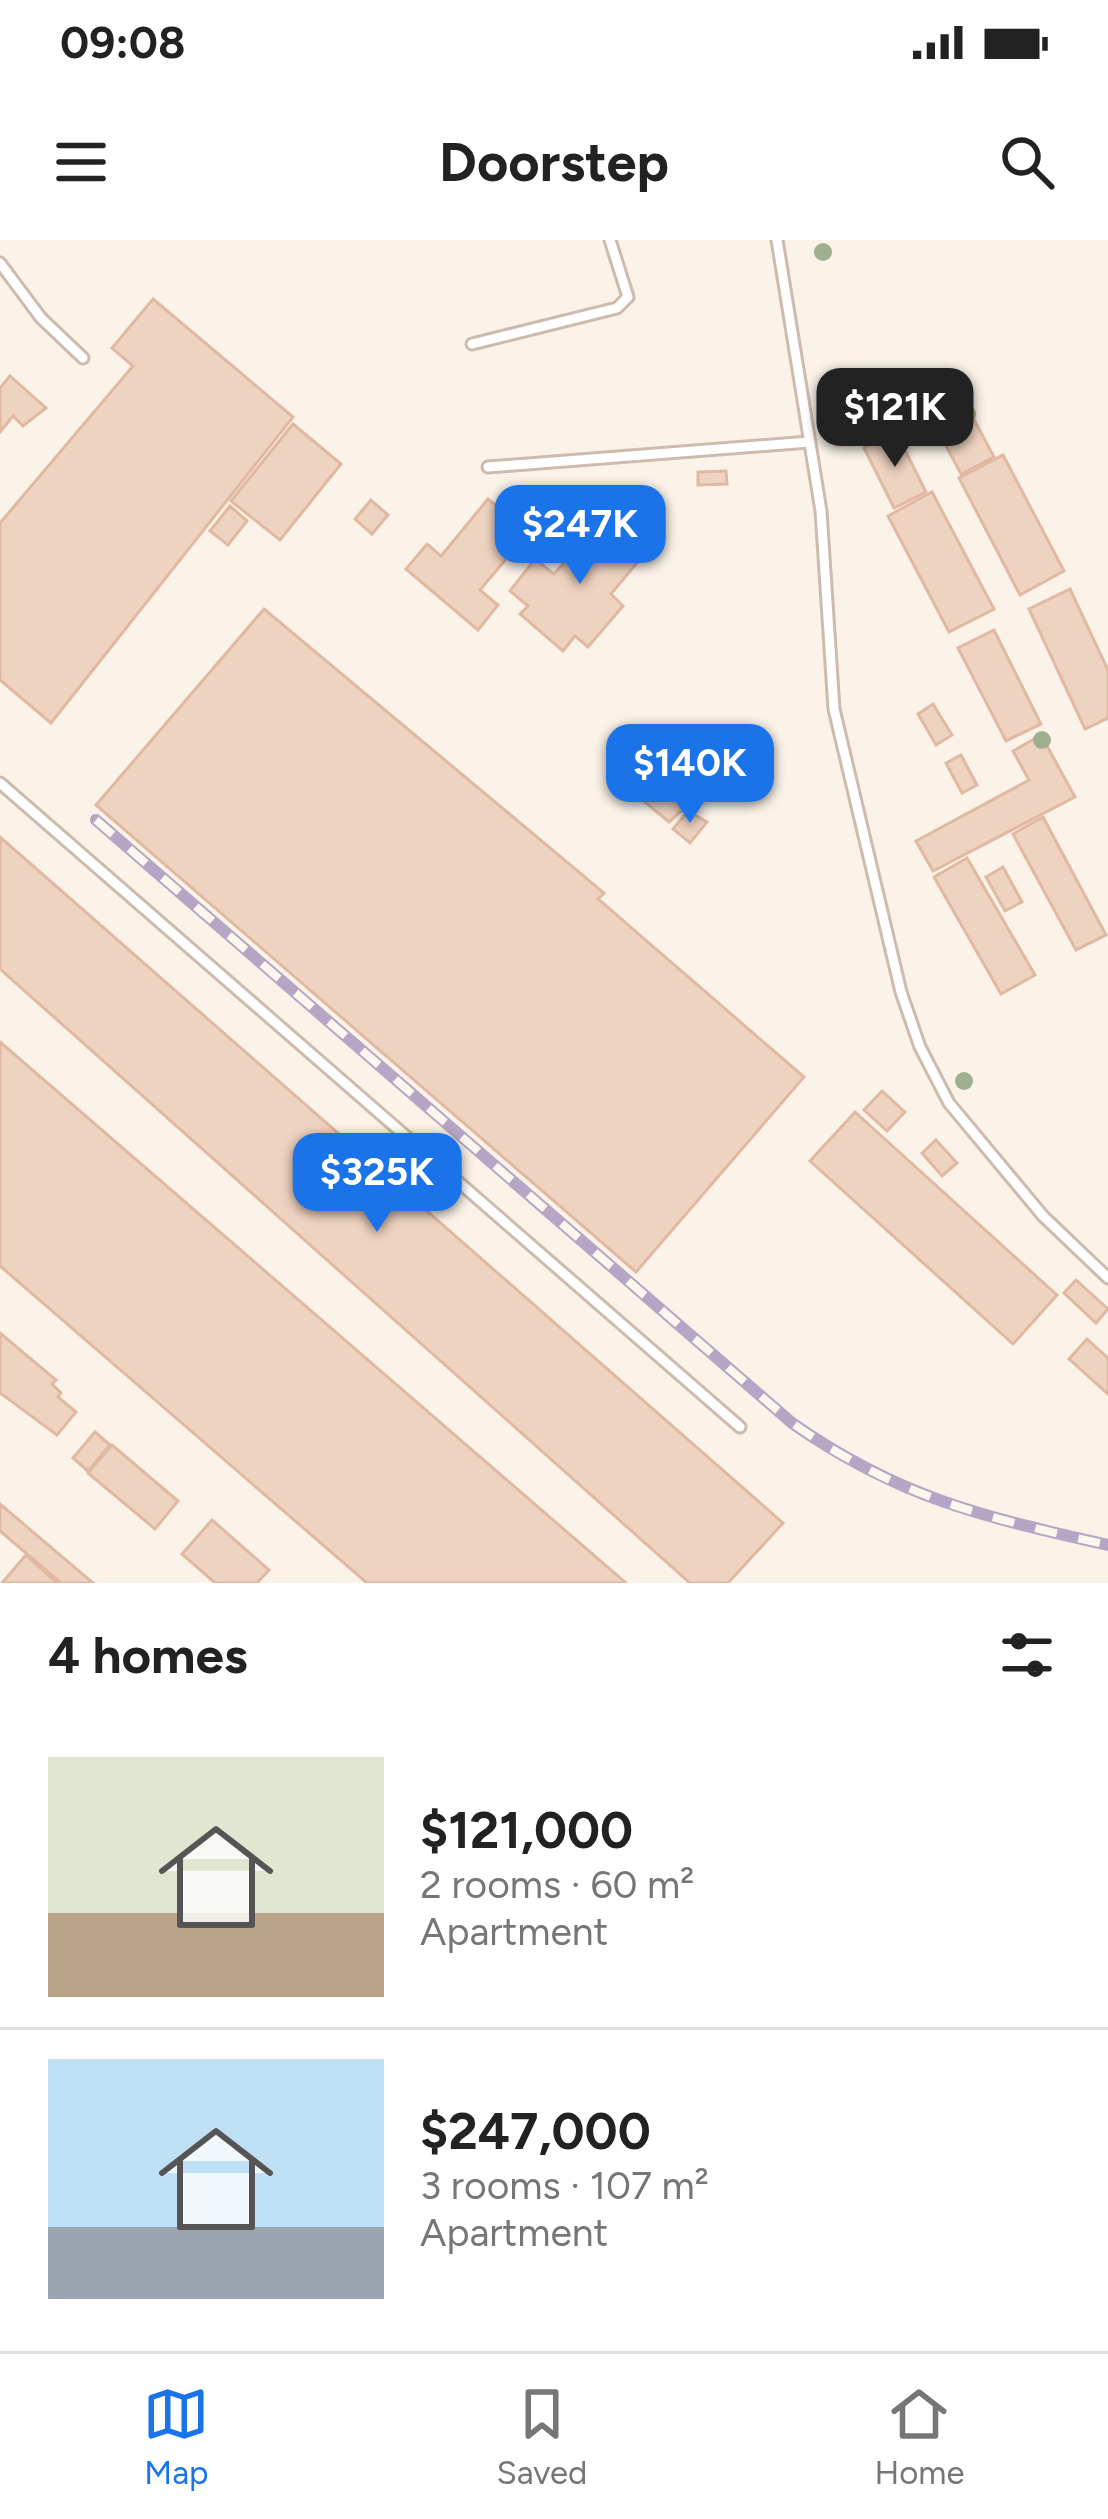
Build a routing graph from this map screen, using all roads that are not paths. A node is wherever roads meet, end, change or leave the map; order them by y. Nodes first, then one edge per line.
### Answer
1 (610, 240) edge
2 (777, 240) edge
3 (0, 263) edge
4 (472, 344) dead end
5 (83, 358) dead end
6 (809, 442) junction
7 (488, 467) dead end
8 (0, 783) edge
9 (1108, 1278) edge
10 (740, 1427) dead end

1 - 4 lane
2 - 6 lane
3 - 5 lane
6 - 7 lane
6 - 9 lane
8 - 10 lane

